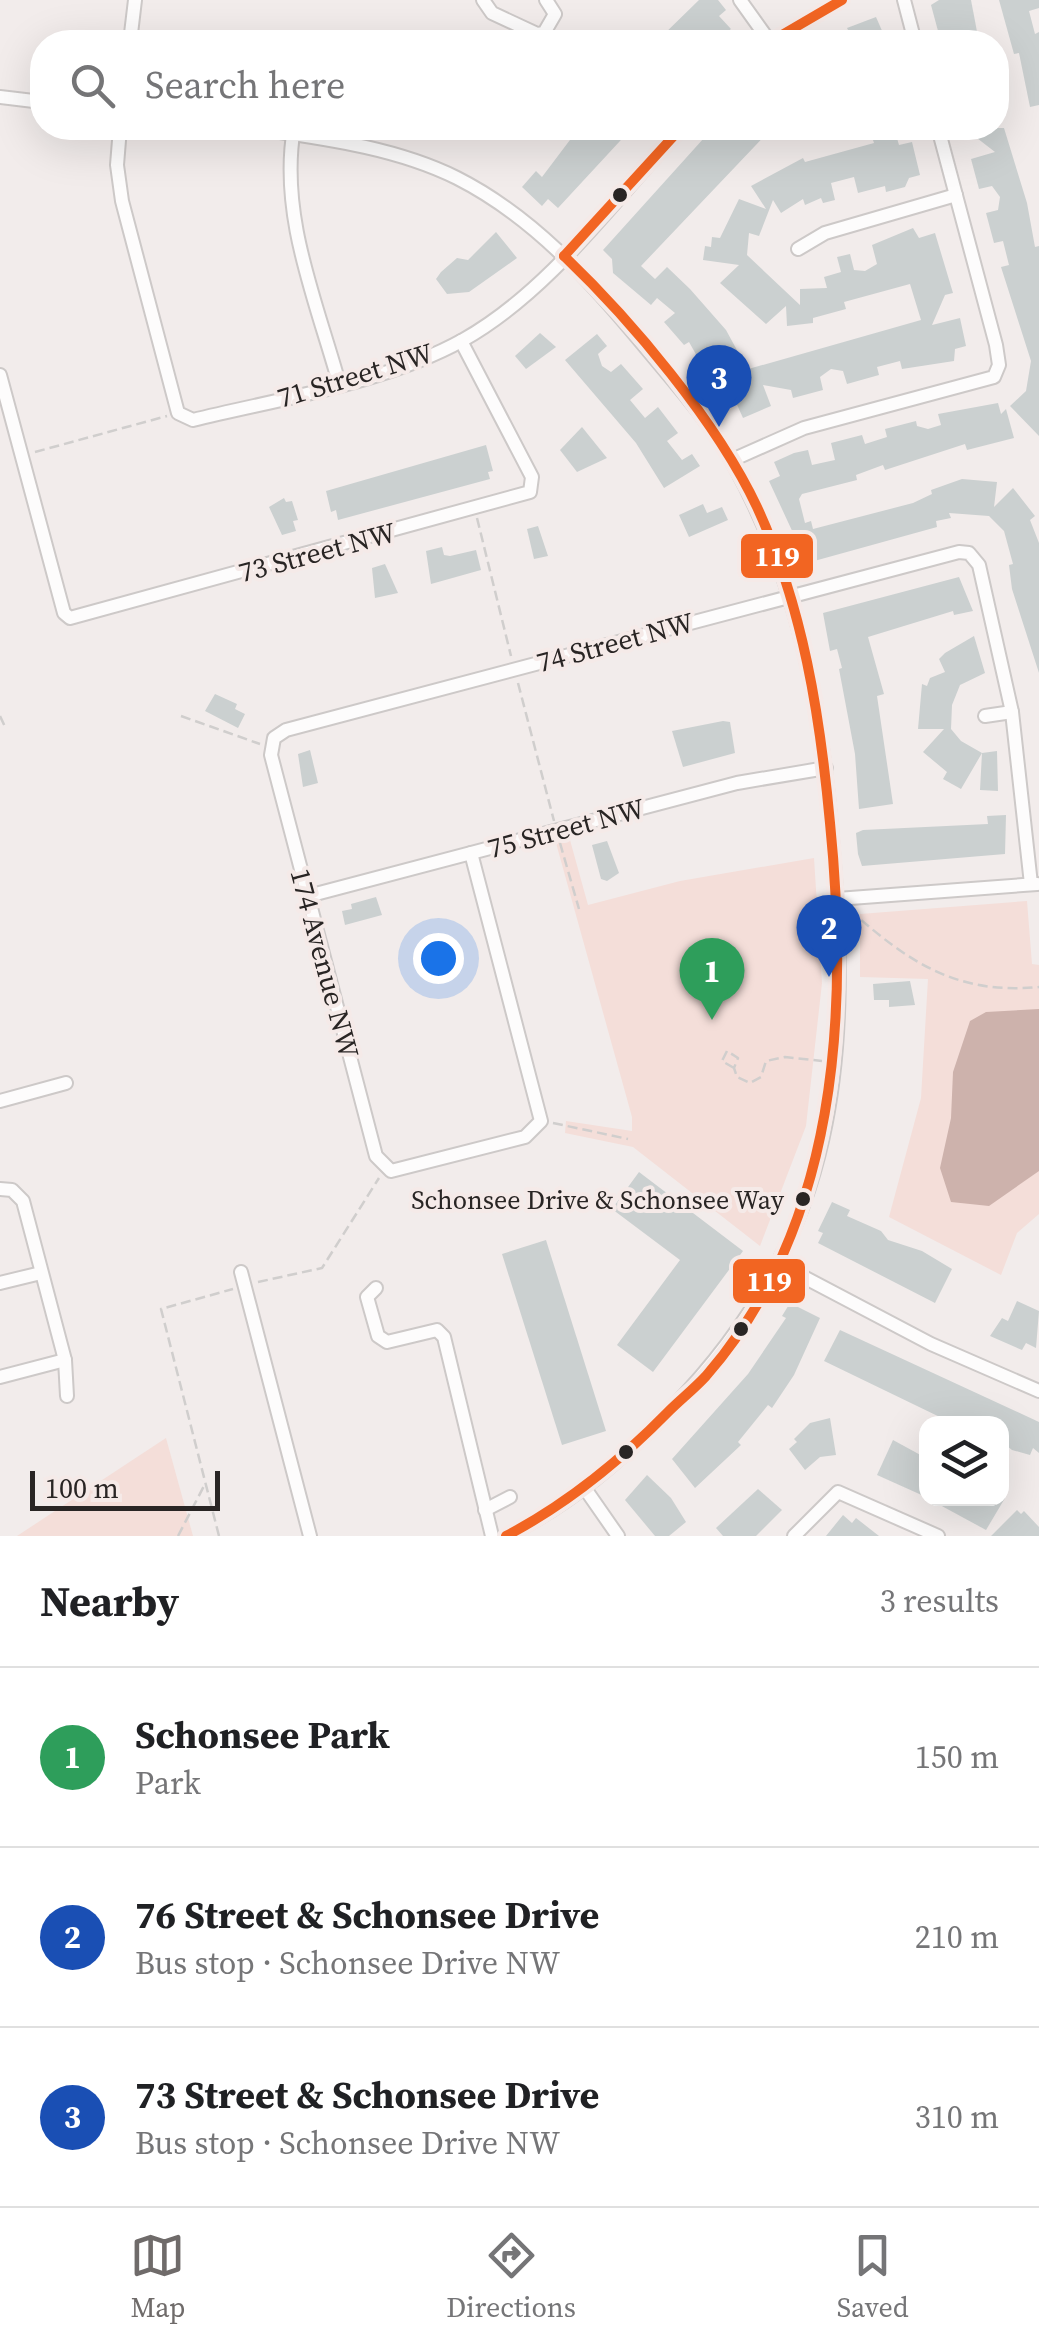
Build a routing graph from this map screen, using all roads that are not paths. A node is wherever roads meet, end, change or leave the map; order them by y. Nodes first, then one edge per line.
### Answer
1 (136, 0) edge
2 (483, 0) edge
3 (546, 0) edge
4 (740, 0) edge
5 (842, 0) edge
6 (904, 0) edge
7 (132, 30) edge
8 (528, 30) edge
9 (546, 30) edge
10 (761, 30) edge
11 (791, 30) edge
12 (912, 30) edge
13 (0, 97) edge
14 (30, 101) edge
15 (119, 140) edge
16 (292, 140) edge
17 (328, 140) edge
18 (670, 140) edge
19 (941, 140) edge
20 (956, 195) junction
21 (798, 249) dead end
22 (564, 256) junction
23 (460, 341) junction
24 (0, 375) edge
25 (339, 383) junction
26 (732, 460) junction
27 (790, 596) junction
28 (1012, 712) junction
29 (984, 716) dead end
30 (270, 748) joint
31 (826, 768) junction
32 (471, 853) junction
33 (1035, 884) edge
34 (308, 896) junction
35 (838, 899) junction
36 (66, 1083) dead end
37 (0, 1101) edge
38 (6, 1190) edge
39 (779, 1264) junction
40 (41, 1272) junction
41 (240, 1272) dead end
42 (0, 1283) edge
43 (376, 1288) dead end
44 (64, 1360) junction
45 (0, 1377) edge
46 (1039, 1392) edge
47 (68, 1396) dead end
48 (586, 1490) junction
49 (510, 1498) dead end
50 (485, 1510) junction
51 (310, 1536) edge
52 (492, 1536) edge
53 (506, 1536) edge
54 (618, 1536) edge
55 (794, 1536) edge
56 (938, 1536) edge

1 - 7 street
2 - 8 street
3 - 9 street
4 - 10 street
5 - 11 street
6 - 12 street
13 - 14 street
15 - 25 street, 71 Street NW
16 - 25 street
17 - 22 street
18 - 22 street, 71 Street NW
19 - 20 street
20 - 21 street
20 - 26 street
22 - 23 street, 71 Street NW
22 - 26 street
23 - 24 street, 73 Street NW
23 - 25 street, 71 Street NW
26 - 27 street
27 - 28 street, 74 Street NW
27 - 30 street, 74 Street NW
27 - 31 street
28 - 29 street
28 - 33 street
30 - 34 street, 174 Avenue NW
31 - 32 street, 75 Street NW
31 - 35 street
32 - 34 street, 75 Street NW
32 - 34 street, 174 Avenue NW
33 - 35 street
35 - 39 street
36 - 37 street
38 - 40 street
39 - 46 street
39 - 48 street
40 - 42 street
40 - 44 street
41 - 51 street
43 - 50 street
44 - 45 street
44 - 47 street
48 - 53 street
48 - 54 street
49 - 50 street
50 - 52 street
55 - 56 street

